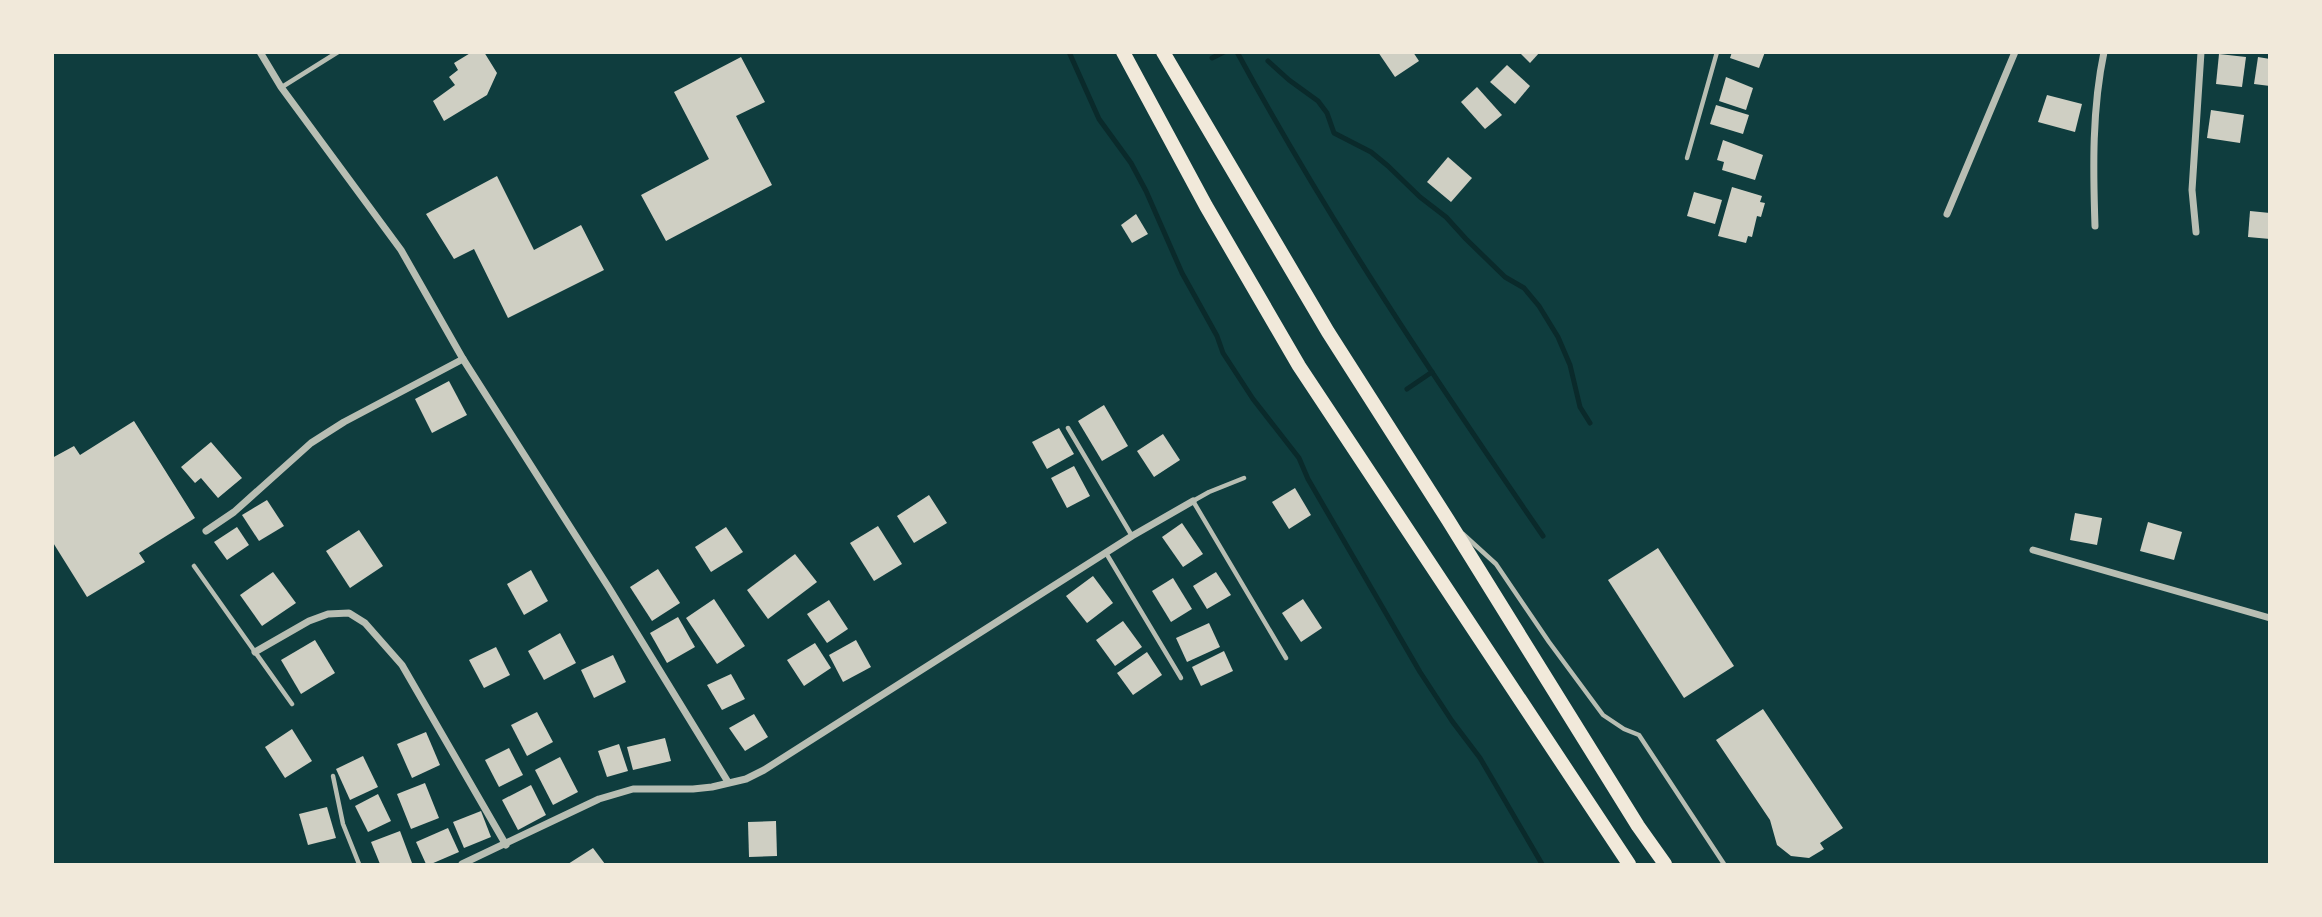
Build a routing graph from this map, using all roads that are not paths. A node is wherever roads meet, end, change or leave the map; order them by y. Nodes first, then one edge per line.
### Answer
1 (260, 52) edge
2 (338, 52) edge
3 (1123, 52) edge
4 (1163, 52) edge
5 (1717, 52) edge
6 (2015, 52) edge
7 (2104, 52) edge
8 (2201, 52) edge
9 (281, 87) junction
10 (1688, 158) dead end
11 (1947, 214) dead end
12 (2095, 226) dead end
13 (2196, 232) dead end
14 (463, 359) junction
15 (1068, 428) dead end
16 (1244, 478) dead end
17 (1192, 501) junction
18 (1448, 520) junction
19 (206, 531) dead end
20 (1132, 536) junction
21 (2033, 550) dead end
22 (1106, 553) junction
23 (194, 566) dead end
24 (2270, 618) edge
25 (255, 652) junction
26 (1286, 658) dead end
27 (1181, 678) dead end
28 (292, 704) dead end
29 (333, 776) dead end
30 (728, 782) junction
31 (506, 845) junction
32 (359, 864) edge
33 (462, 864) edge
34 (1629, 864) edge
35 (1665, 864) edge
36 (1724, 864) edge

1 - 9 street
2 - 9 lane
3 - 34 highway
4 - 18 highway
5 - 10 lane
6 - 11 street
7 - 12 street
8 - 13 street
9 - 14 street
14 - 19 street
14 - 30 street
15 - 20 lane
16 - 17 lane
17 - 20 street
17 - 26 lane
18 - 35 highway
18 - 36 lane
20 - 22 street
21 - 24 street
22 - 27 lane
22 - 30 street
23 - 25 lane
25 - 28 lane
25 - 31 street
29 - 32 lane
30 - 31 street
31 - 33 street

